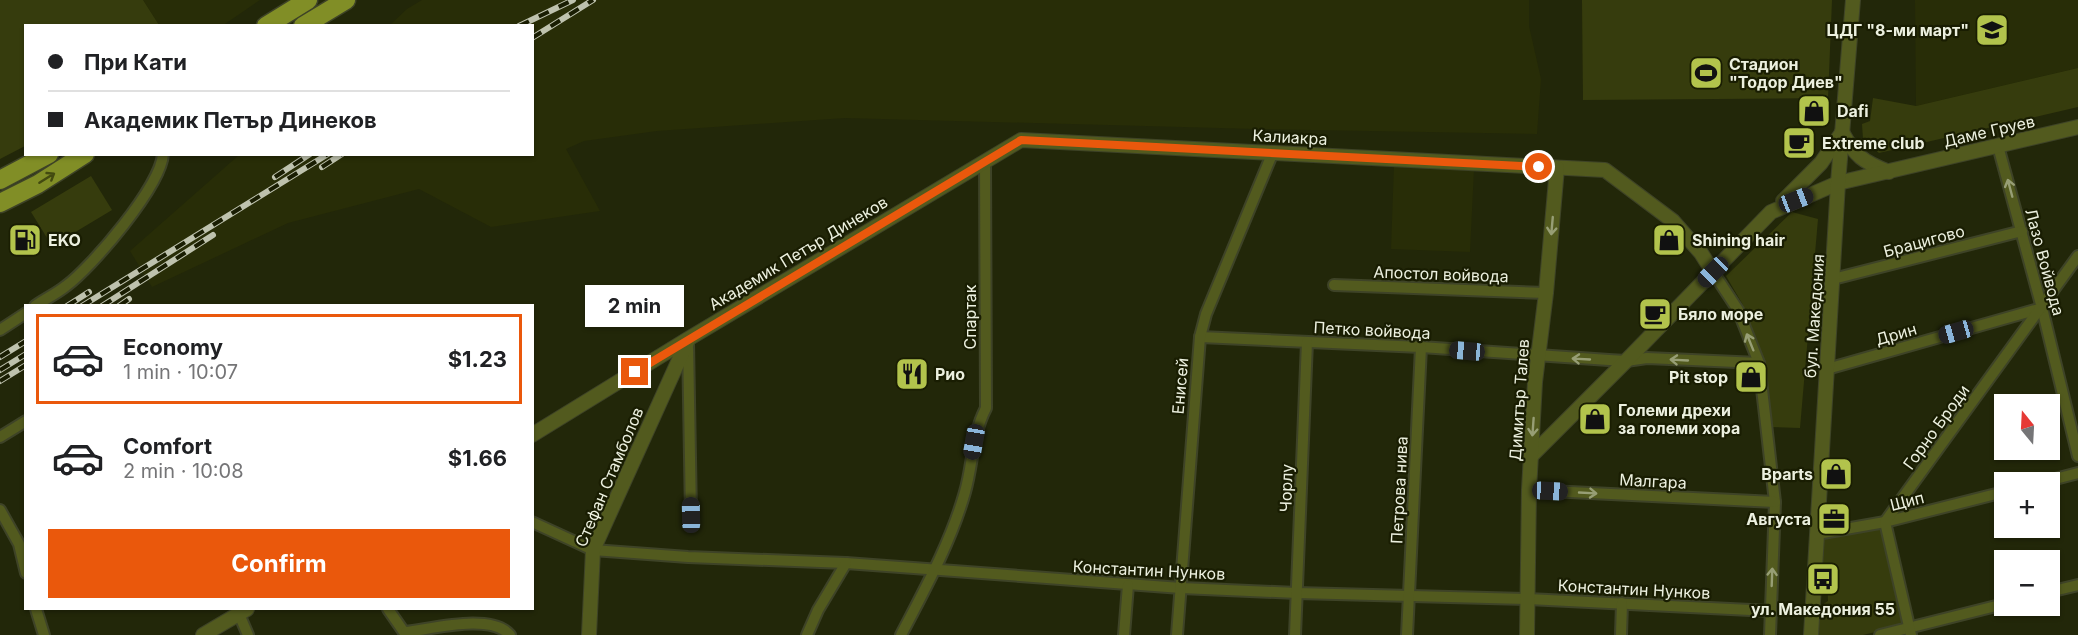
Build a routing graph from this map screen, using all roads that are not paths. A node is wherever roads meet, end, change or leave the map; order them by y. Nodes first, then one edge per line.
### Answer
1 (308, 0) edge
2 (346, 0) edge
3 (1853, 0) edge
4 (269, 24) edge
5 (306, 24) edge
6 (2078, 127) edge
7 (1842, 132) junction
8 (1021, 140) joint
9 (1998, 146) junction
10 (1273, 152) junction
11 (45, 156) edge
12 (82, 156) edge
13 (163, 156) edge
14 (985, 162) junction
15 (1557, 168) junction
16 (1888, 172) junction
17 (0, 180) edge
18 (1838, 183) junction
19 (0, 203) edge
20 (1771, 212) junction
21 (2022, 231) junction
22 (2078, 255) edge
23 (1713, 272) junction
24 (1833, 279) junction
25 (1334, 285) dead end
26 (1546, 293) junction
27 (38, 304) edge
28 (2042, 308) junction
29 (24, 314) edge
30 (0, 330) edge
31 (1200, 337) junction
32 (688, 339) junction
33 (1306, 342) junction
34 (1421, 347) junction
35 (1537, 357) junction
36 (1626, 361) junction
37 (1759, 363) junction
38 (1827, 369) junction
39 (24, 423) edge
40 (534, 434) edge
41 (0, 437) edge
42 (1531, 456) junction
43 (2078, 456) edge
44 (2078, 473) edge
45 (2060, 478) edge
46 (1529, 490) junction
47 (1994, 495) edge
48 (1775, 502) junction
49 (0, 510) edge
50 (691, 515) dead end
51 (1885, 522) junction
52 (534, 523) edge
53 (1817, 534) junction
54 (22, 542) edge
55 (593, 550) junction
56 (24, 558) edge
57 (846, 563) junction
58 (934, 570) junction
59 (1128, 585) junction
60 (2078, 585) edge
61 (1180, 588) junction
62 (2060, 589) edge
63 (1297, 593) junction
64 (1408, 596) junction
65 (1528, 598) junction
66 (1622, 603) junction
67 (1994, 607) edge
68 (36, 610) edge
69 (389, 610) edge
70 (243, 611) edge
71 (1771, 611) junction
72 (1910, 631) edge
73 (406, 634) edge
74 (44, 635) edge
75 (203, 635) edge
76 (248, 635) edge
77 (510, 635) edge
78 (589, 635) edge
79 (807, 635) edge
80 (901, 635) edge
81 (1124, 635) edge
82 (1177, 635) edge
83 (1295, 635) edge
84 (1407, 635) edge
85 (1527, 635) edge
86 (1621, 635) edge
87 (1770, 635) edge
88 (1811, 635) edge
89 (1880, 635) edge

1 - 4 main road
2 - 5 main road
3 - 7 street, бул. Македония
6 - 9 street, Даме Груев
7 - 16 street
7 - 18 street, бул. Македония
7 - 20 street
8 - 10 street, Калиакра
8 - 14 street, Академик Петър Динеков
9 - 16 street, Даме Груев
21 -> 9 street, Лазо Войвода
10 - 15 street, Калиакра
10 - 31 street, Енисей
11 - 17 main road
19 -> 12 main road
13 - 27 street
14 - 32 street, Академик Петър Динеков
14 - 58 street, Спартак
15 - 23 street, Калиакра
15 -> 26 street, Димитър Талев
16 - 18 street, Даме Груев
18 - 20 street
18 - 24 street, бул. Македония
20 - 23 street
21 - 24 street, Брацигово
21 - 28 street, Лазо Войвода
22 - 28 street, Горно Броди
23 - 36 street
37 -> 23 street
24 - 38 street, бул. Македония
25 - 26 street, Апостол войвода
26 - 35 street, Димитър Талев
28 - 38 street, Дрин
28 - 43 street, Лазо Войвода
28 - 51 street, Горно Броди
29 - 30 street
31 - 33 street, Петко войвода
31 - 61 street, Енисей
32 - 40 street, Академик Петър Динеков
32 - 50 street
32 - 55 street, Стефан Стамболов
33 - 34 street, Петко войвода
33 - 63 street, Чорлу
34 - 35 street, Петко войвода
34 - 64 street, Петрова нива
36 -> 35 street, Петко войвода
35 -> 42 street, Димитър Талев
37 -> 36 street, Петко войвода
36 - 42 street
37 - 48 street
38 - 53 street, бул. Македония
39 - 41 street
42 - 46 street, Димитър Талев
44 - 45 street
46 -> 48 street, Малгара
46 - 65 street, Димитър Талев
47 - 51 street, Щип
71 -> 48 street
49 - 54 street
51 - 53 street, Щип
51 - 72 street
52 - 55 street, Константин Нунков
53 - 88 street, бул. Македония
54 - 56 street
55 - 57 street, Константин Нунков
55 - 78 street, Стефан Стамболов
57 - 58 street, Константин Нунков
57 - 79 street
58 - 59 street, Константин Нунков
58 - 80 street, Спартак
59 - 61 street, Константин Нунков
59 - 81 street
60 - 62 street
61 - 63 street, Константин Нунков
61 - 82 street, Енисей
63 - 64 street, Константин Нунков
63 - 83 street, Чорлу
64 - 65 street, Константин Нунков
64 - 84 street, Петрова нива
65 - 66 street, Константин Нунков
65 - 85 street, Димитър Талев
66 - 71 street, Константин Нунков
66 - 86 street
67 - 72 street
68 - 74 street
69 - 73 street
70 - 75 street
70 - 76 street
71 - 87 street
72 - 89 street
73 - 77 street

